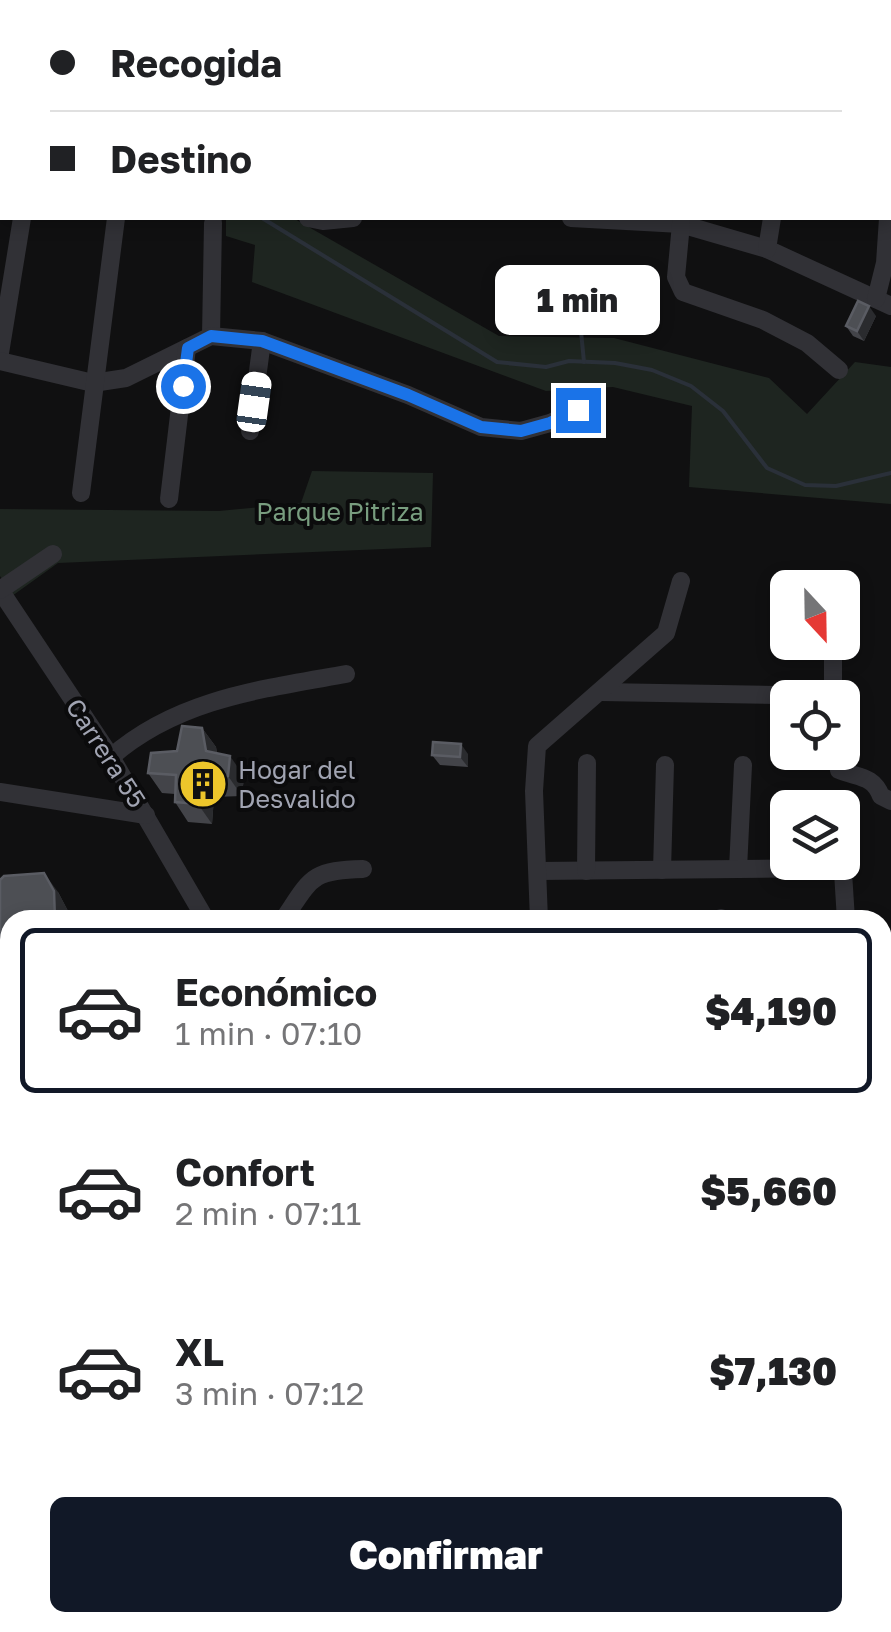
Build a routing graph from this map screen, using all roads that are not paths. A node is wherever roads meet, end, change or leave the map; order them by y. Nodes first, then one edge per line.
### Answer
1 (20, 220) edge
2 (116, 220) edge
3 (608, 220) edge
4 (772, 220) edge
5 (888, 220) edge
6 (213, 223) dead end
7 (681, 224) junction
8 (767, 249) junction
9 (884, 302) edge
10 (211, 336) junction
11 (262, 341) junction
12 (188, 348) junction
13 (0, 357) edge
14 (839, 370) dead end
15 (94, 382) junction
16 (578, 410) dead end
17 (250, 432) dead end
18 (82, 493) dead end
19 (169, 499) dead end
20 (53, 554) dead end
21 (681, 581) dead end
22 (0, 590) edge
23 (346, 674) dead end
24 (602, 692) junction
25 (770, 696) edge
26 (112, 757) junction
27 (586, 764) dead end
28 (665, 765) dead end
29 (743, 765) dead end
30 (839, 770) edge
31 (0, 792) edge
32 (891, 801) edge
33 (146, 815) junction
34 (363, 869) dead end
35 (738, 869) junction
36 (662, 870) junction
37 (538, 871) junction
38 (586, 871) junction
39 (200, 910) edge
40 (290, 910) edge
41 (539, 910) edge
42 (845, 910) edge

1 - 13 street
2 - 15 street
3 - 7 street
4 - 8 street
5 - 9 street
6 - 10 street
7 - 8 street
7 - 14 street
8 - 9 street
10 - 11 street
10 - 12 street
11 - 16 street
11 - 17 street
12 - 15 street
12 - 19 street
13 - 15 street
15 - 18 street
20 - 22 street
21 - 24 street
22 - 26 street, Carrera 55
23 - 26 street
24 - 25 street
24 - 37 street
26 - 33 street, Carrera 55
27 - 38 street
28 - 36 street
29 - 35 street
30 - 32 street
31 - 33 street
33 - 39 street, Carrera 55
34 - 40 street
35 - 36 street
35 - 42 street
36 - 38 street
37 - 38 street
37 - 41 street

